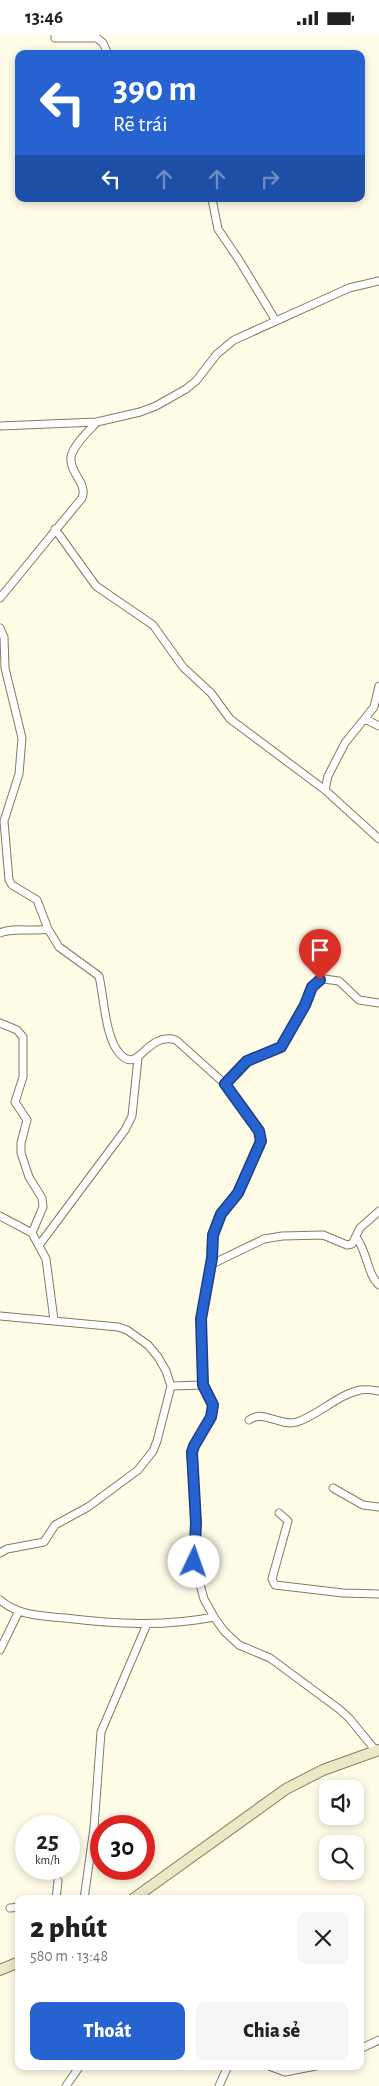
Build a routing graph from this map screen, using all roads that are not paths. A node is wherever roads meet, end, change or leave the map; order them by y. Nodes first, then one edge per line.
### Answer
1 (55, 35) edge
2 (106, 50) edge
3 (213, 202) edge
4 (379, 281) edge
5 (276, 321) junction
6 (97, 422) junction
7 (0, 426) edge
8 (55, 529) junction
9 (0, 585) edge
10 (2, 596) edge
11 (0, 628) edge
12 (379, 686) edge
13 (365, 719) junction
14 (379, 726) edge
15 (325, 790) junction
16 (379, 839) edge
17 (48, 929) junction
18 (0, 933) edge
19 (379, 1003) edge
20 (0, 1023) edge
21 (138, 1058) junction
22 (225, 1084) junction
23 (379, 1211) edge
24 (0, 1216) edge
25 (32, 1233) junction
26 (356, 1237) junction
27 (40, 1244) junction
28 (210, 1265) junction
29 (379, 1285) edge
30 (0, 1316) edge
31 (54, 1320) junction
32 (203, 1385) junction
33 (171, 1386) junction
34 (379, 1391) edge
35 (249, 1420) dead end
36 (333, 1488) dead end
37 (379, 1507) edge
38 (279, 1513) dead end
39 (0, 1553) edge
40 (379, 1594) edge
41 (0, 1600) edge
42 (19, 1611) junction
43 (214, 1617) junction
44 (146, 1624) junction
45 (0, 1650) edge
46 (378, 1750) edge
47 (58, 1881) dead end
48 (56, 1895) edge
49 (85, 1895) edge
50 (139, 1895) edge
51 (15, 1907) edge
52 (10, 1908) dead end
53 (15, 1964) edge
54 (0, 1970) edge
55 (379, 2040) edge
56 (364, 2047) edge
57 (77, 2070) edge
58 (226, 2070) edge
59 (280, 2070) edge
60 (295, 2070) edge
61 (66, 2086) edge
62 (219, 2086) edge

1 - 2 street
3 - 5 street
4 - 5 street
5 - 6 street
6 - 7 street
6 - 8 street
8 - 10 street
8 - 15 street
9 - 10 street
11 - 17 street
12 - 13 street
13 - 14 street
13 - 15 street
15 - 16 street
17 - 18 street
17 - 21 street
19 - 22 street
20 - 25 street
21 - 22 street
21 - 27 street
22 - 28 street
23 - 26 street
24 - 25 street
25 - 27 street
26 - 28 street
26 - 29 street
27 - 31 street
28 - 32 street
30 - 31 street
31 - 33 street
32 - 33 street
32 - 43 street
33 - 39 street
34 - 35 street
36 - 37 street
38 - 40 street
41 - 42 street
42 - 44 street
42 - 45 street
43 - 44 street
43 - 46 street
44 - 49 street
46 - 50 street
47 - 48 street
51 - 52 street
53 - 54 street
55 - 56 street
57 - 61 street
58 - 62 street
59 - 60 street

